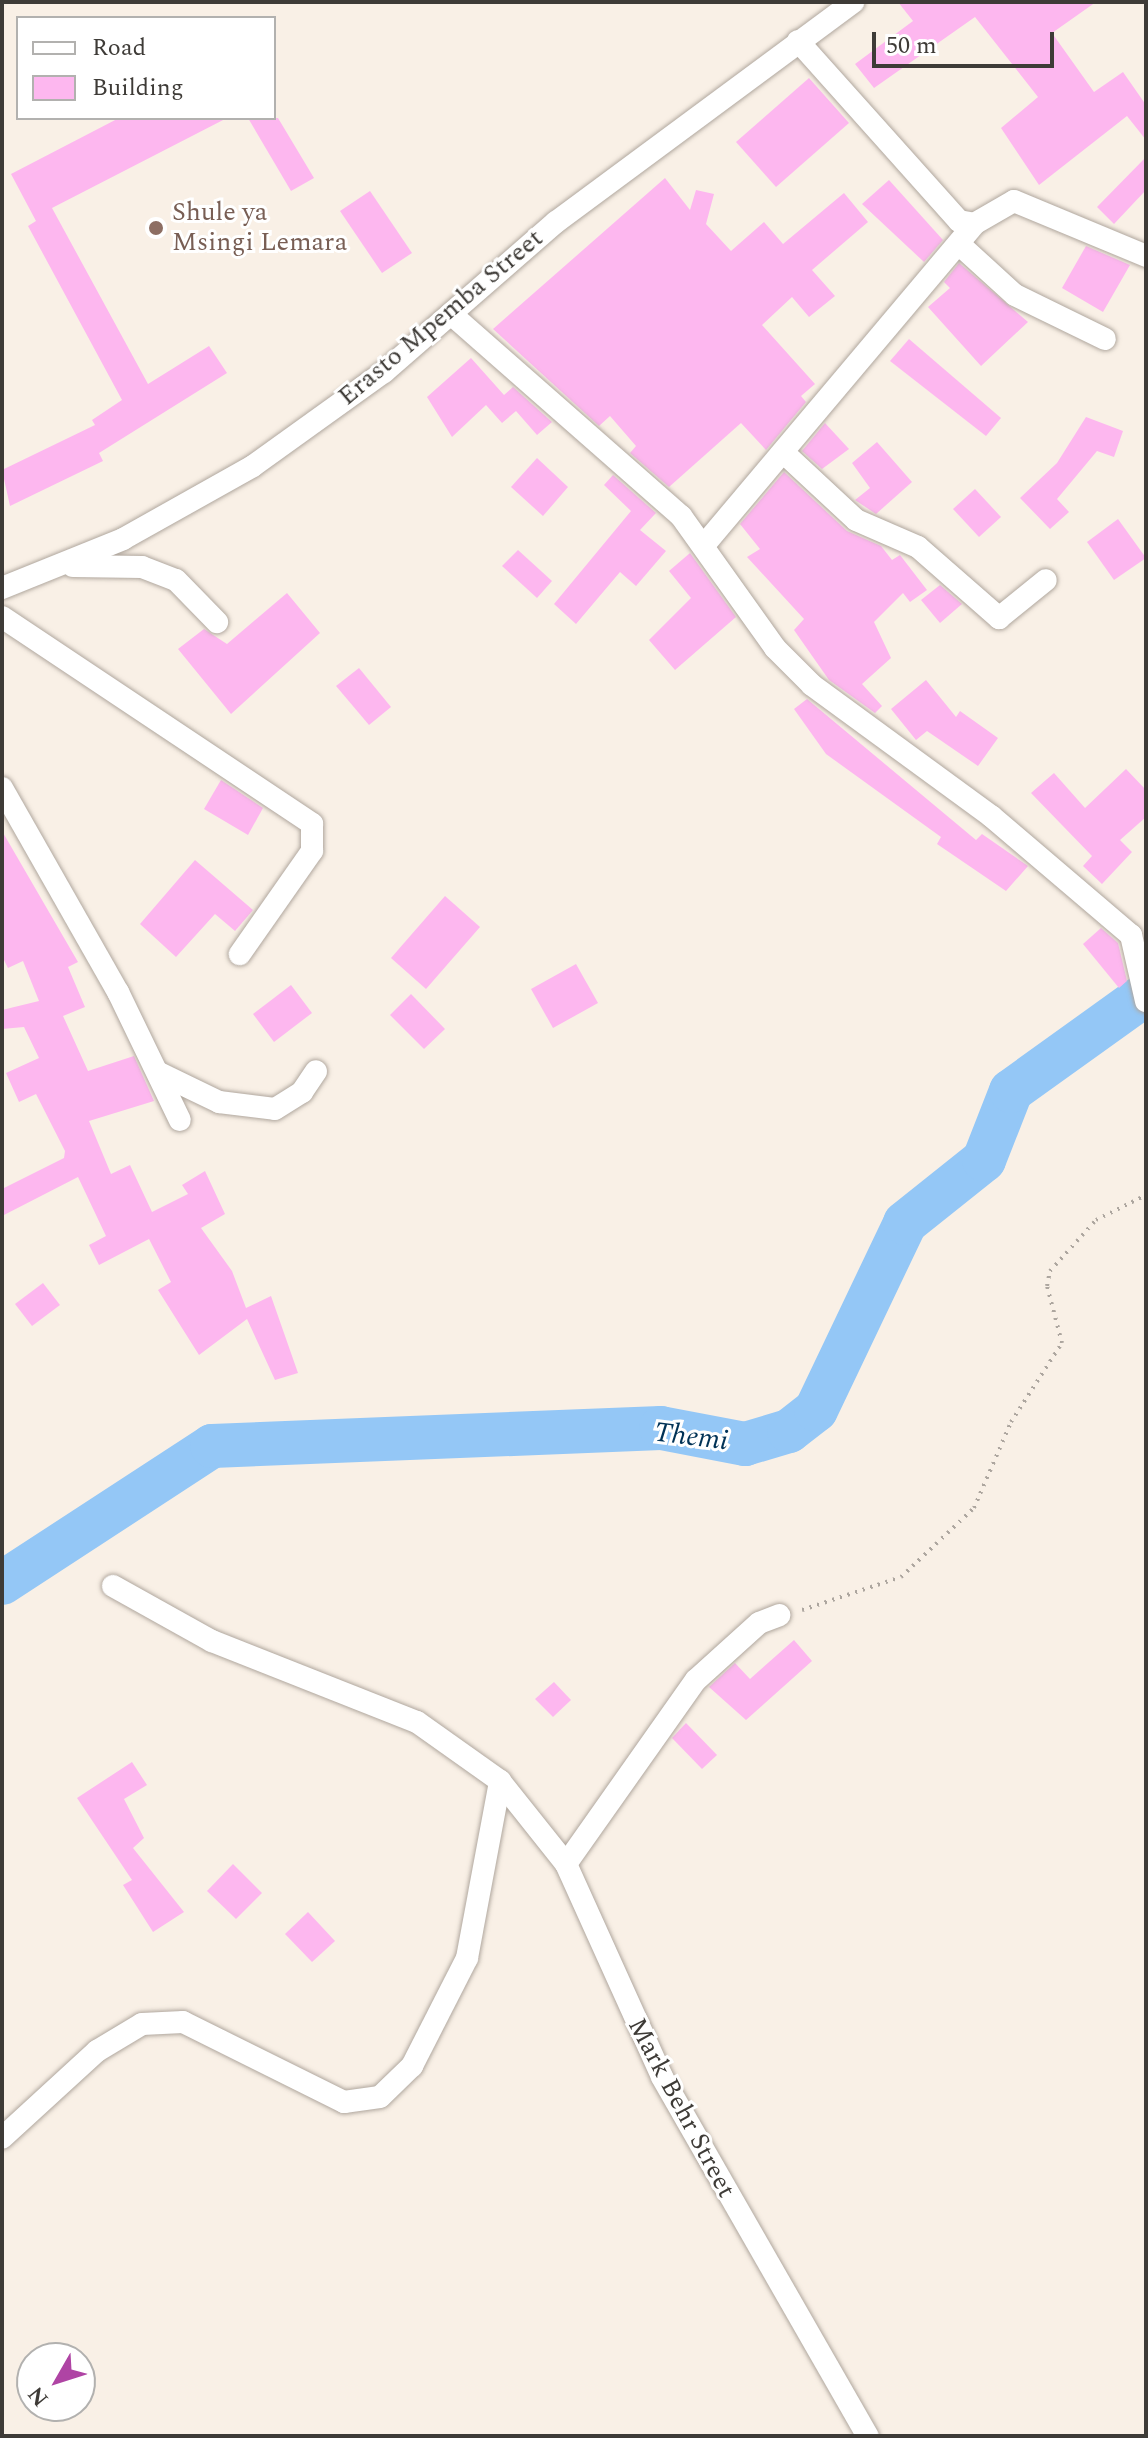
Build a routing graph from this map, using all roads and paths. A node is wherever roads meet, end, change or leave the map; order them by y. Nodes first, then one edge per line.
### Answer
1 (853, 2) edge
2 (798, 41) junction
3 (974, 224) junction
4 (960, 245) junction
5 (1146, 256) edge
6 (451, 314) junction
7 (1105, 339) dead end
8 (784, 453) junction
9 (705, 544) junction
10 (67, 566) junction
11 (1046, 580) dead end
12 (2, 588) edge
13 (2, 617) edge
14 (217, 622) dead end
15 (2, 788) edge
16 (240, 954) dead end
17 (1146, 1001) edge
18 (316, 1071) dead end
19 (159, 1073) junction
20 (180, 1120) dead end
21 (1146, 1195) edge
22 (113, 1586) dead end
23 (780, 1615) joint
24 (500, 1781) junction
25 (566, 1864) junction
26 (2, 2138) edge
27 (868, 2436) edge

1 - 2 street, Erasto Mpemba Street
2 - 3 street
2 - 6 street, Erasto Mpemba Street
3 - 4 street
3 - 5 street
4 - 7 street
4 - 8 street
6 - 9 street
6 - 10 street, Erasto Mpemba Street
8 - 9 street
8 - 11 street
9 - 17 street
10 - 12 street, Erasto Mpemba Street
10 - 14 street
13 - 16 street
15 - 19 street
18 - 19 street
19 - 20 street
21 - 23 path
22 - 24 street, Mark Behr Street
23 - 25 street
24 - 25 street, Mark Behr Street
24 - 26 street
25 - 27 street, Mark Behr Street

